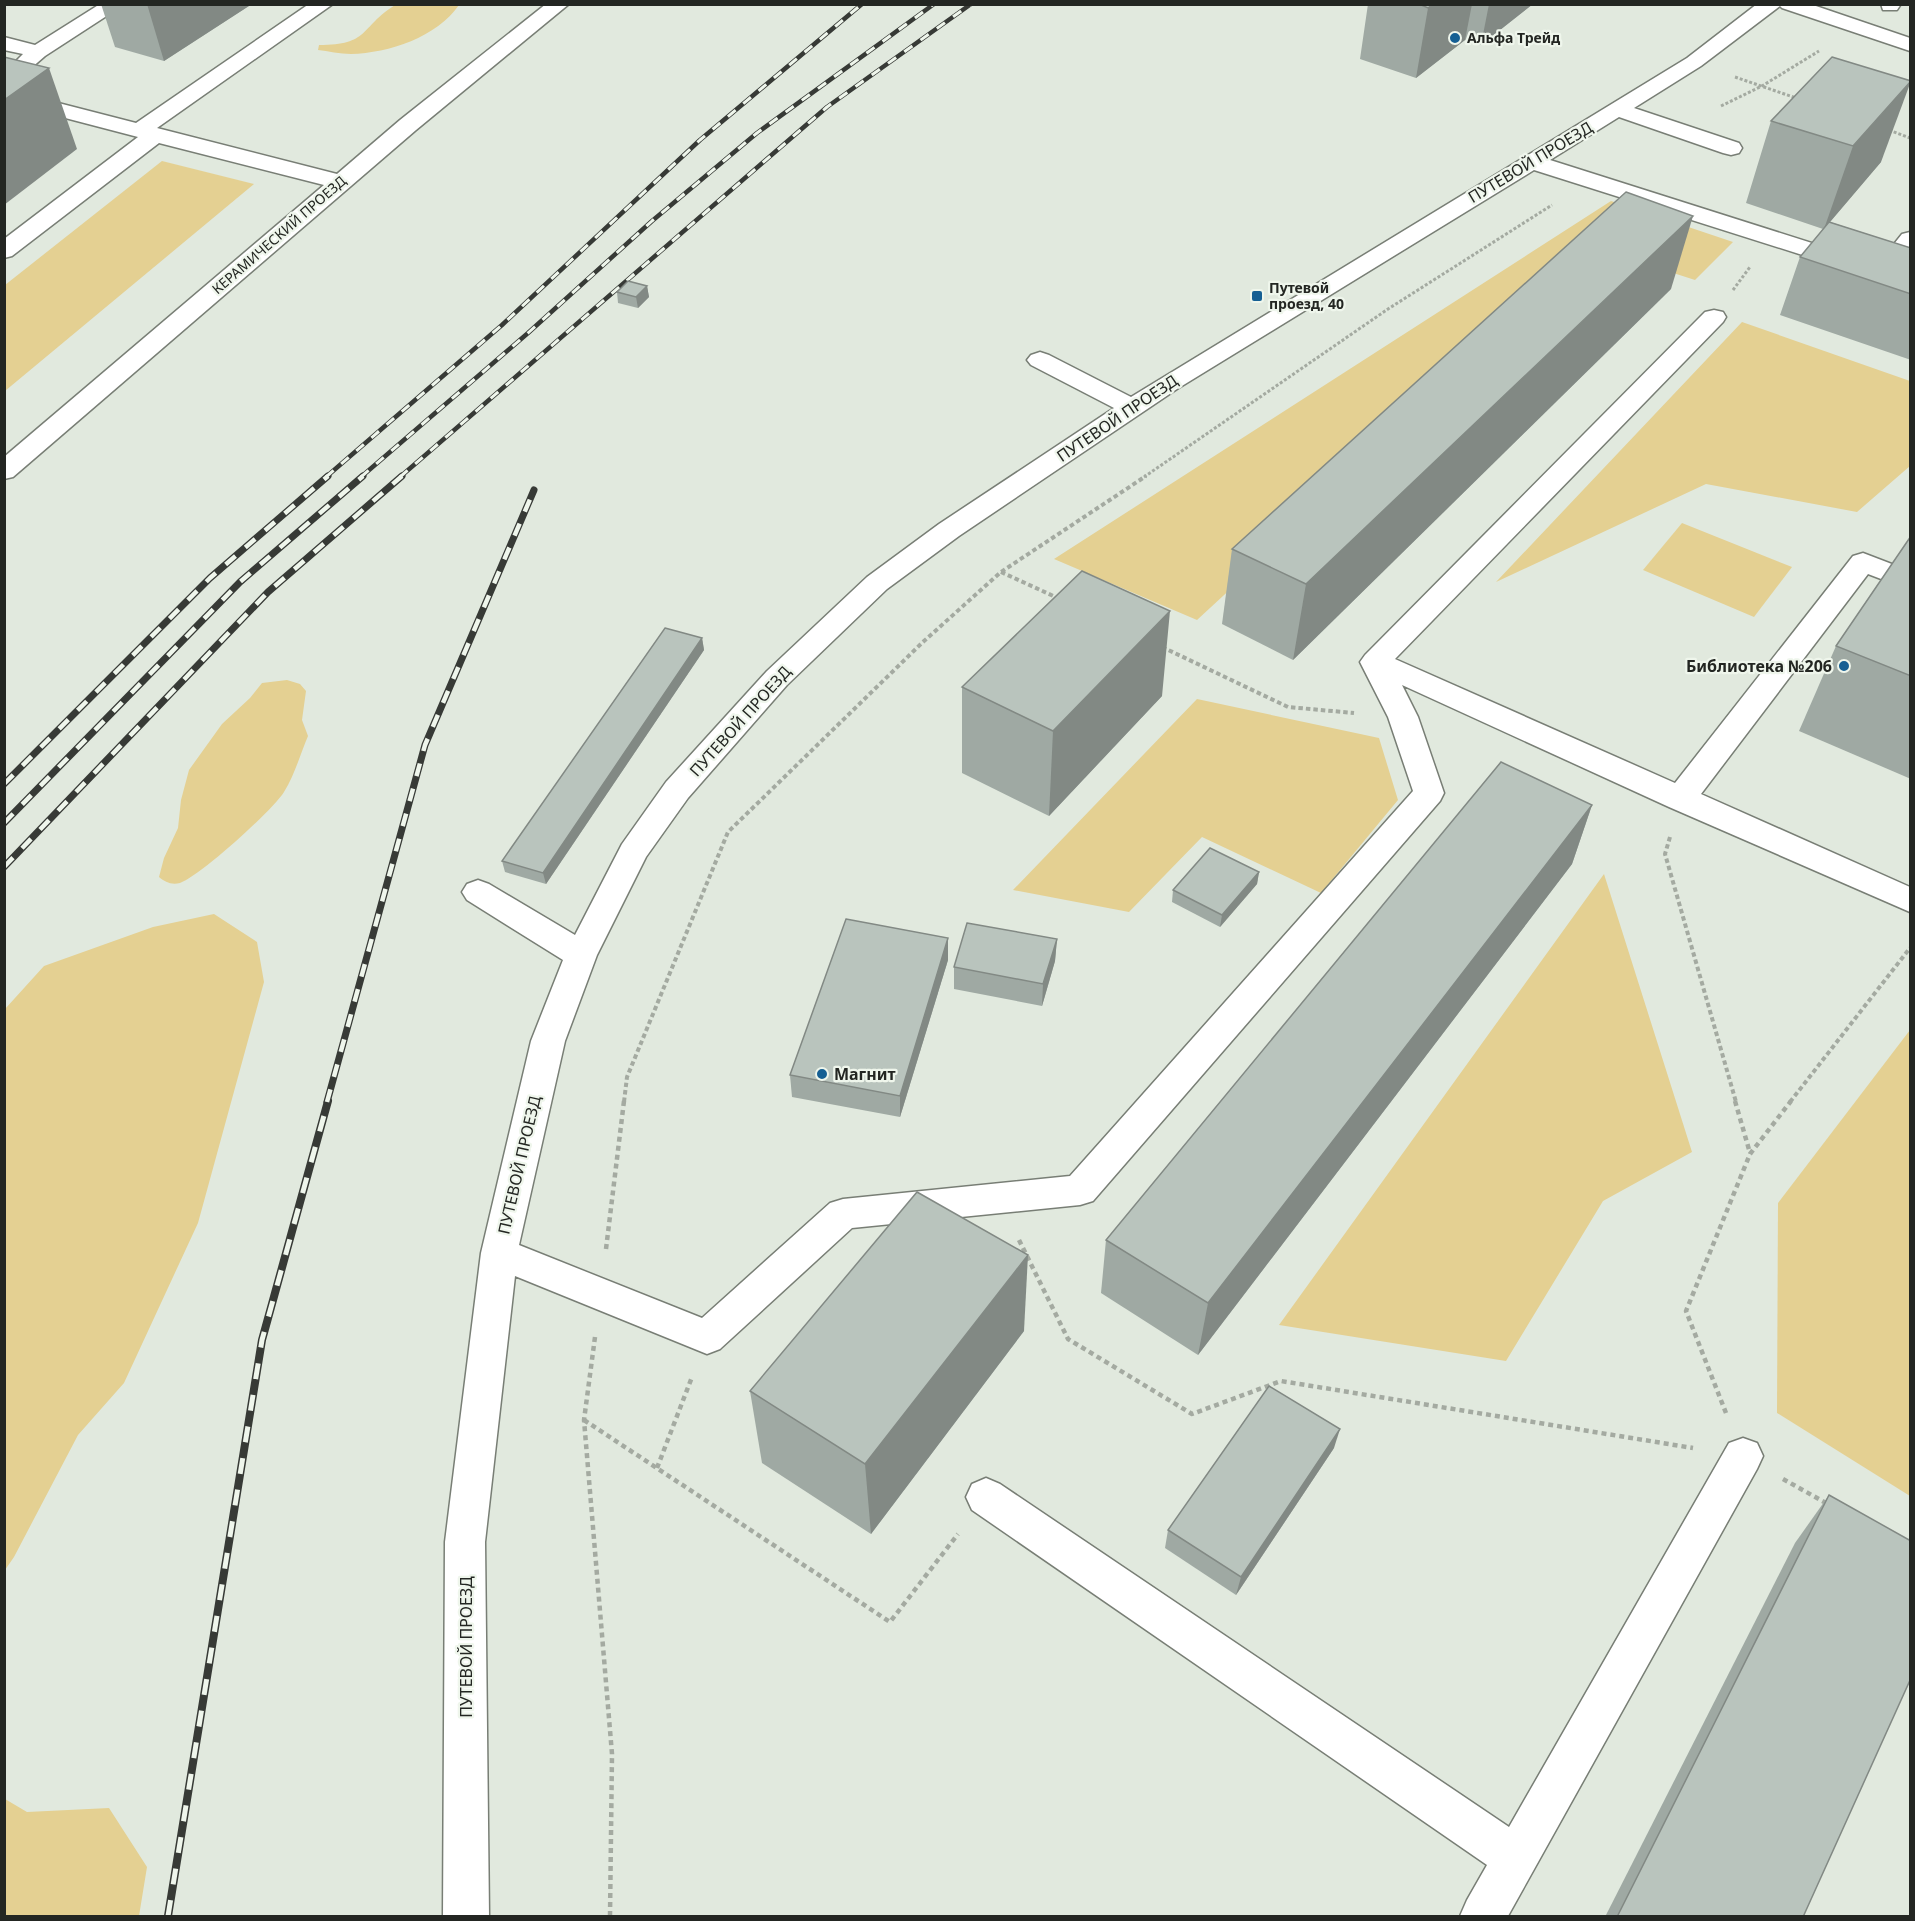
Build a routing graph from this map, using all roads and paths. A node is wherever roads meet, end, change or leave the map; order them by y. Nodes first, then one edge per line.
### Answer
1 (115, 4) edge
2 (323, 4) edge
3 (559, 4) edge
4 (1771, 4) edge
5 (1789, 4) edge
6 (1858, 27) junction
7 (4, 43) edge
8 (1911, 45) edge
9 (38, 52) junction
10 (1694, 62) junction
11 (4, 80) edge
12 (1762, 87) junction
13 (4, 95) edge
14 (1804, 101) edge
15 (1616, 110) junction
16 (1879, 127) edge
17 (1673, 129) junction
18 (147, 132) junction
19 (1911, 138) edge
20 (1731, 148) dead end
21 (1530, 161) junction
22 (1592, 180) junction
23 (341, 182) junction
24 (1772, 238) junction
25 (1911, 238) edge
26 (4, 251) edge
27 (1714, 316) joint
28 (1040, 360) dead end
29 (1133, 408) junction
30 (4, 471) edge
31 (1001, 572) junction
32 (1911, 581) edge
33 (1064, 602) edge
34 (1160, 647) dead end
35 (1375, 662) junction
36 (1403, 717) junction
37 (1680, 799) junction
38 (478, 892) dead end
39 (1911, 900) edge
40 (1911, 948) edge
41 (581, 955) junction
42 (1750, 1154) junction
43 (998, 1197) junction
44 (499, 1253) junction
45 (600, 1294) junction
46 (707, 1337) junction
47 (584, 1420) junction
48 (1743, 1456) junction
49 (657, 1468) junction
50 (986, 1497) joint
51 (1832, 1506) edge
52 (1516, 1858) junction
53 (466, 1917) edge
54 (610, 1917) edge
55 (1483, 1917) edge

1 - 9 street
2 - 18 street
3 - 23 street, КЕРАМИЧЕСКИЙ ПРОЕЗД
4 - 10 street, ПУТЕВОЙ ПРОЕЗД
5 - 6 street
6 - 8 street
6 - 12 path
7 - 9 street
9 - 11 street
10 - 12 path
10 - 15 street, ПУТЕВОЙ ПРОЕЗД
12 - 14 path
12 - 17 path
13 - 18 street
15 - 17 street
15 - 21 street, ПУТЕВОЙ ПРОЕЗД
16 - 19 path
17 - 20 street
18 - 23 street
18 - 26 street
21 - 22 street
21 - 29 street, ПУТЕВОЙ ПРОЕЗД
22 - 24 street
22 - 31 path
23 - 30 street, КЕРАМИЧЕСКИЙ ПРОЕЗД
24 - 25 street
24 - 27 path
27 - 35 street
28 - 29 street
29 - 41 street, ПУТЕВОЙ ПРОЕЗД
31 - 33 path
31 - 45 path
32 - 37 street
34 - 36 path
35 - 36 street
35 - 37 street
36 - 43 street
37 - 39 street
37 - 42 path
38 - 41 street
40 - 42 path
41 - 44 street, ПУТЕВОЙ ПРОЕЗД
42 - 48 path
43 - 46 street
43 - 48 path
44 - 45 street
44 - 53 street, ПУТЕВОЙ ПРОЕЗД
45 - 46 street
45 - 47 path
46 - 49 path
47 - 49 path
47 - 54 path
48 - 51 path
48 - 52 street
49 - 50 path
50 - 52 street
52 - 55 street

